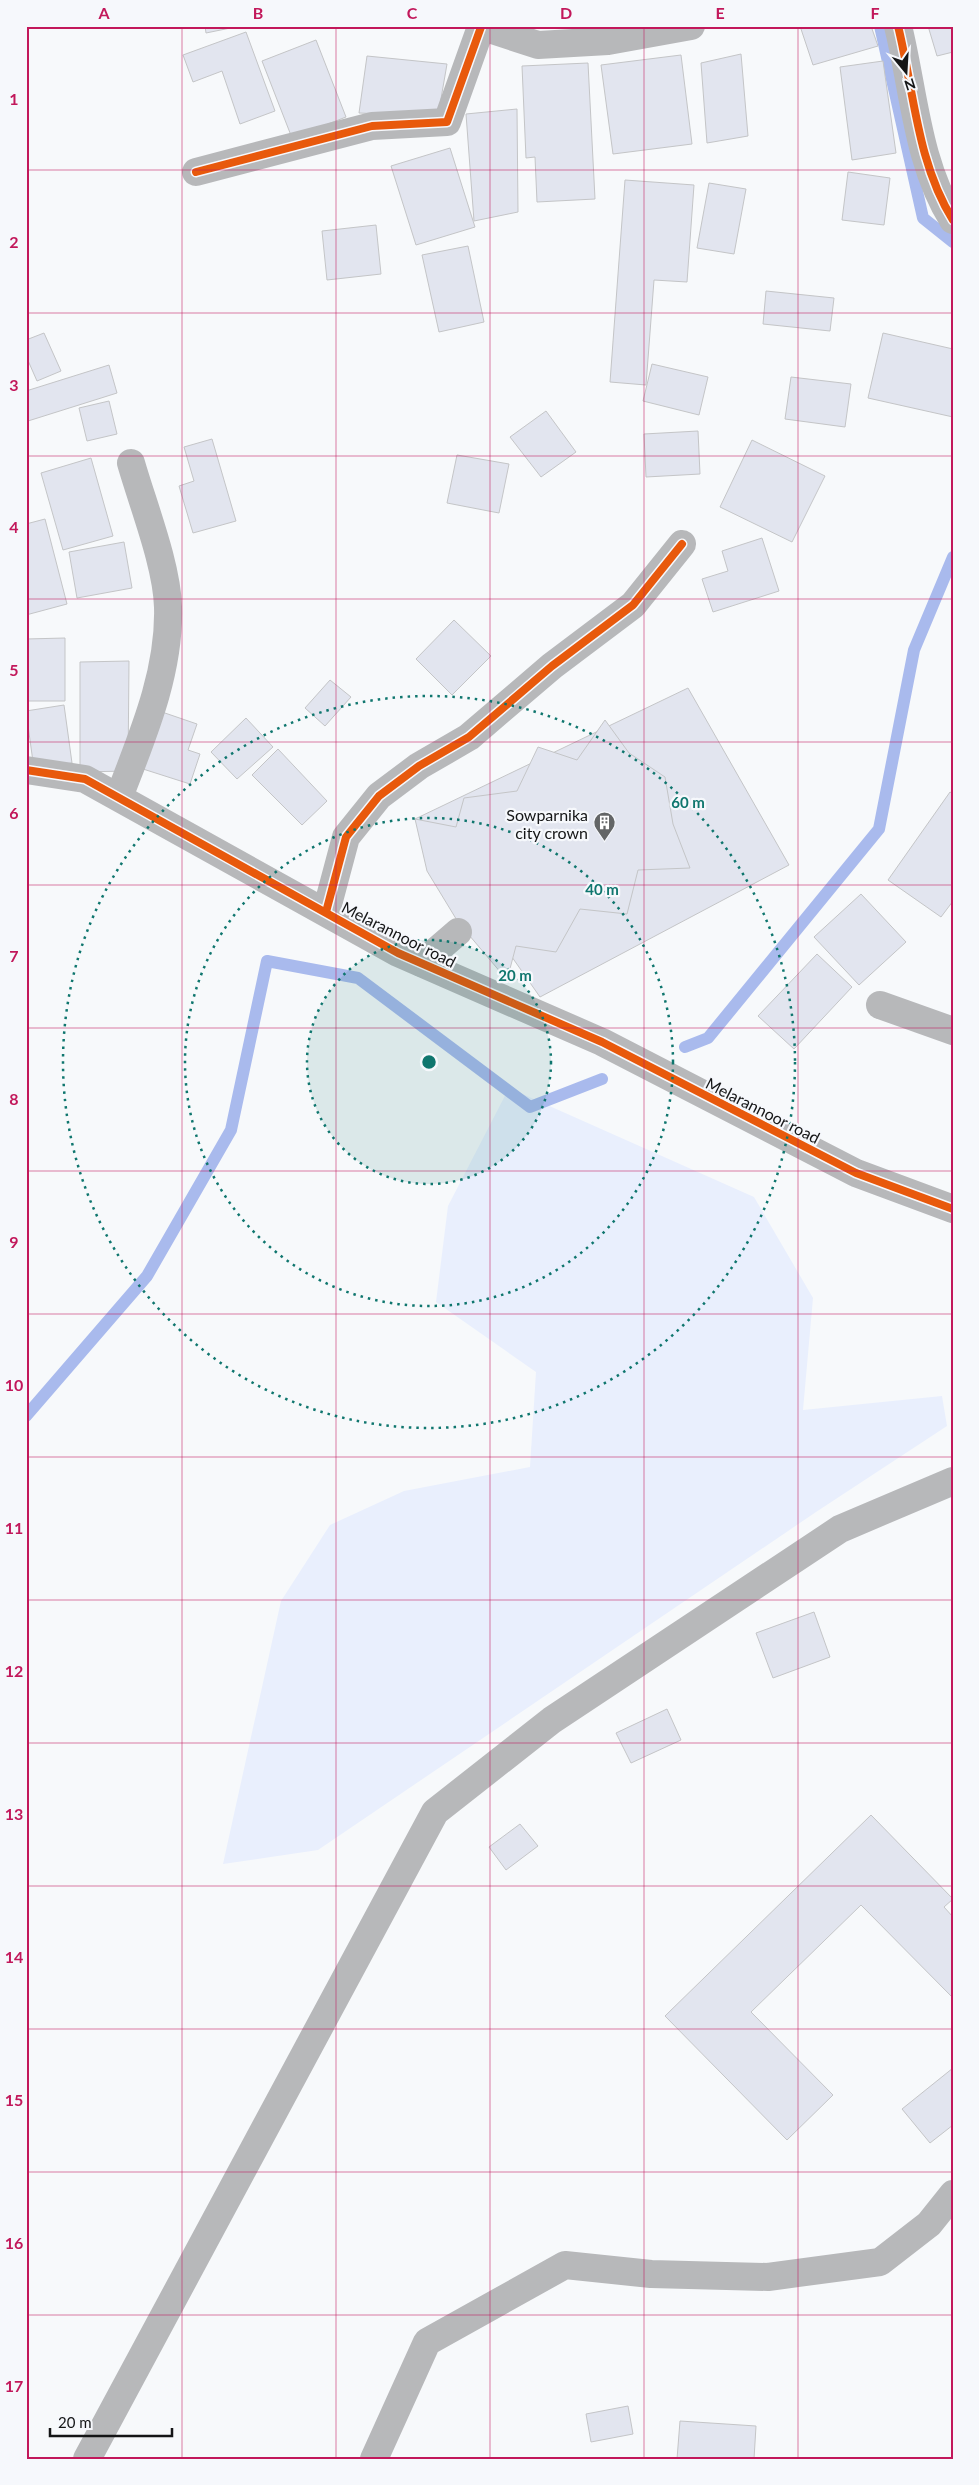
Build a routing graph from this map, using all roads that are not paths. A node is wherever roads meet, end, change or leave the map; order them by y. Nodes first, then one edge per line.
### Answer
1 (691, 26) edge
2 (898, 26) edge
3 (481, 27) edge
4 (196, 172) dead end
5 (953, 220) edge
6 (131, 463) dead end
7 (682, 544) dead end
8 (26, 770) edge
9 (119, 797) junction
10 (326, 912) junction
11 (458, 932) dead end
12 (422, 964) junction
13 (880, 1005) dead end
14 (953, 1031) edge
15 (953, 1209) edge
16 (953, 1481) edge
17 (953, 2194) edge
18 (87, 2459) edge
19 (374, 2459) edge

1 - 3 street
2 - 5 street
3 - 4 street
6 - 9 street
7 - 10 street
8 - 9 street, Melarannoor road
9 - 10 street, Melarannoor road
10 - 12 street, Melarannoor road
11 - 12 street
12 - 15 street, Melarannoor road
13 - 14 street
16 - 18 street
17 - 19 street

